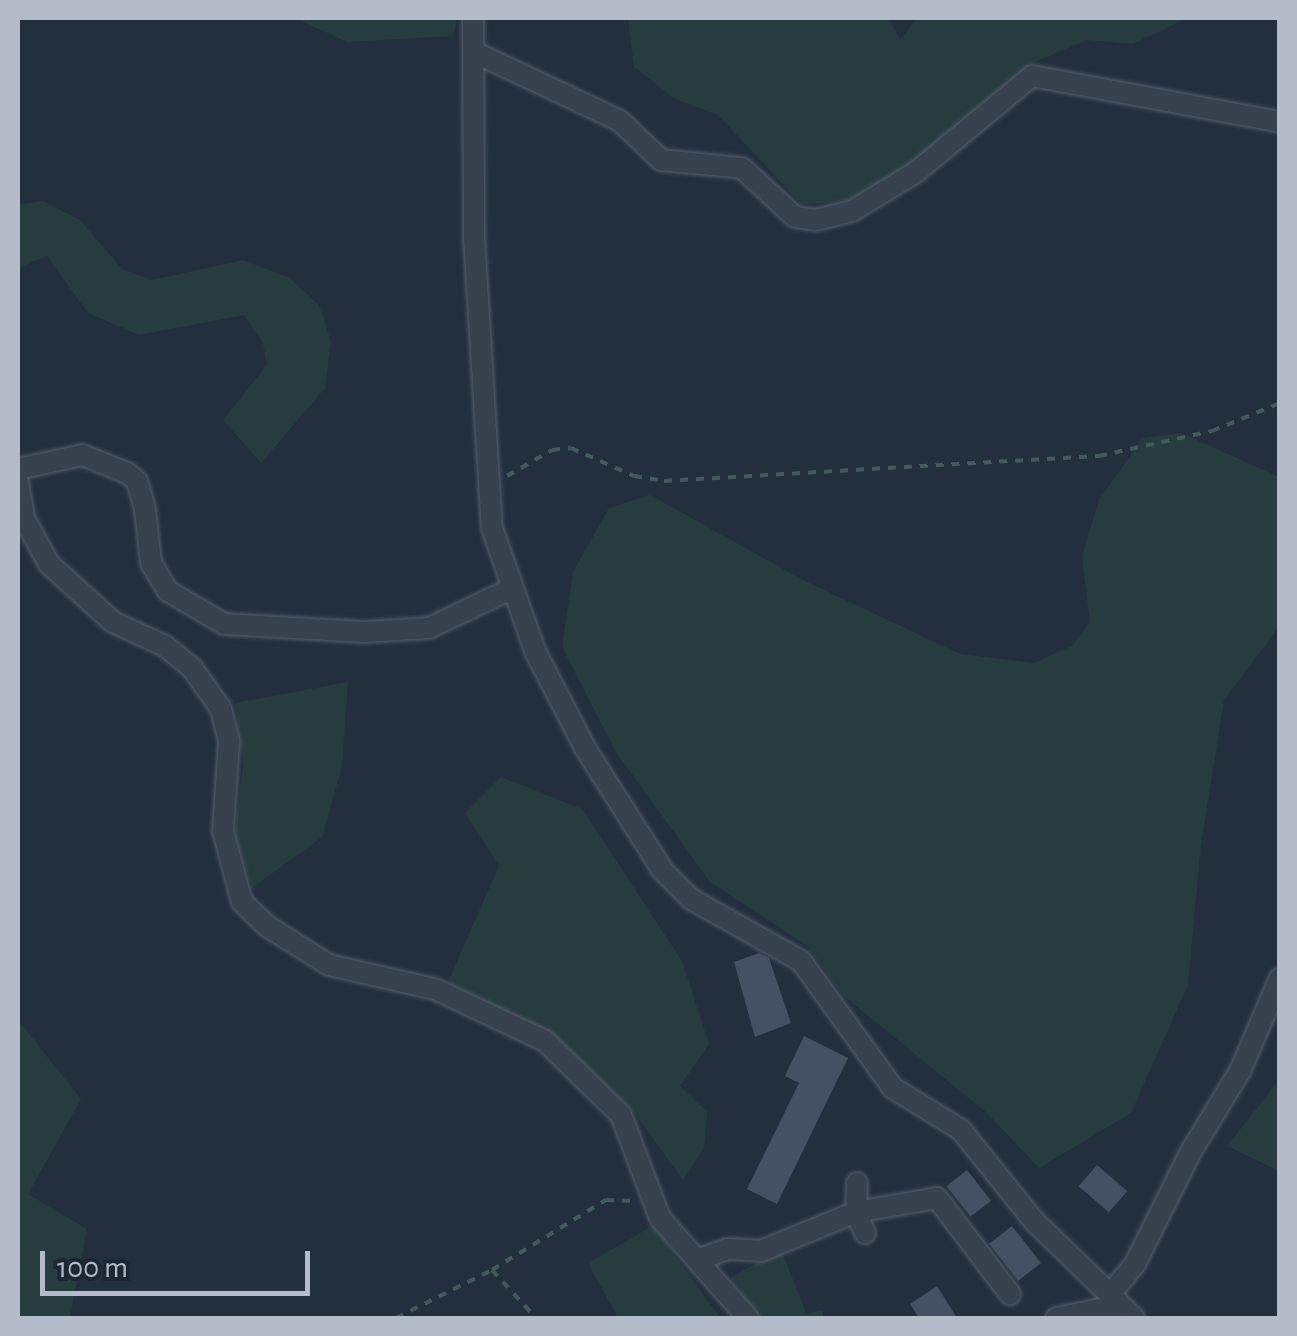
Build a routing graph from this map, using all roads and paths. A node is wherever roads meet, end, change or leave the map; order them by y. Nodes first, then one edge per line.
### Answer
1 (474, 18) edge
2 (474, 52) junction
3 (1280, 122) edge
4 (1280, 402) edge
5 (18, 469) edge
6 (18, 483) edge
7 (490, 486) junction
8 (509, 590) junction
9 (1280, 978) edge
10 (858, 1184) dead end
11 (856, 1212) junction
12 (660, 1218) junction
13 (864, 1232) dead end
14 (700, 1259) junction
15 (492, 1270) junction
16 (1010, 1294) dead end
17 (1121, 1306) edge
18 (396, 1318) edge
19 (536, 1318) edge
20 (748, 1318) edge
21 (1056, 1318) edge

1 - 2 street
2 - 3 street
2 - 7 street
4 - 7 path
5 - 8 street
6 - 12 street
7 - 8 street
8 - 17 street
9 - 17 street
10 - 11 street
11 - 13 street
11 - 14 street
11 - 16 street
12 - 14 street
12 - 15 path
14 - 20 street
15 - 18 path
15 - 19 path
17 - 21 street

